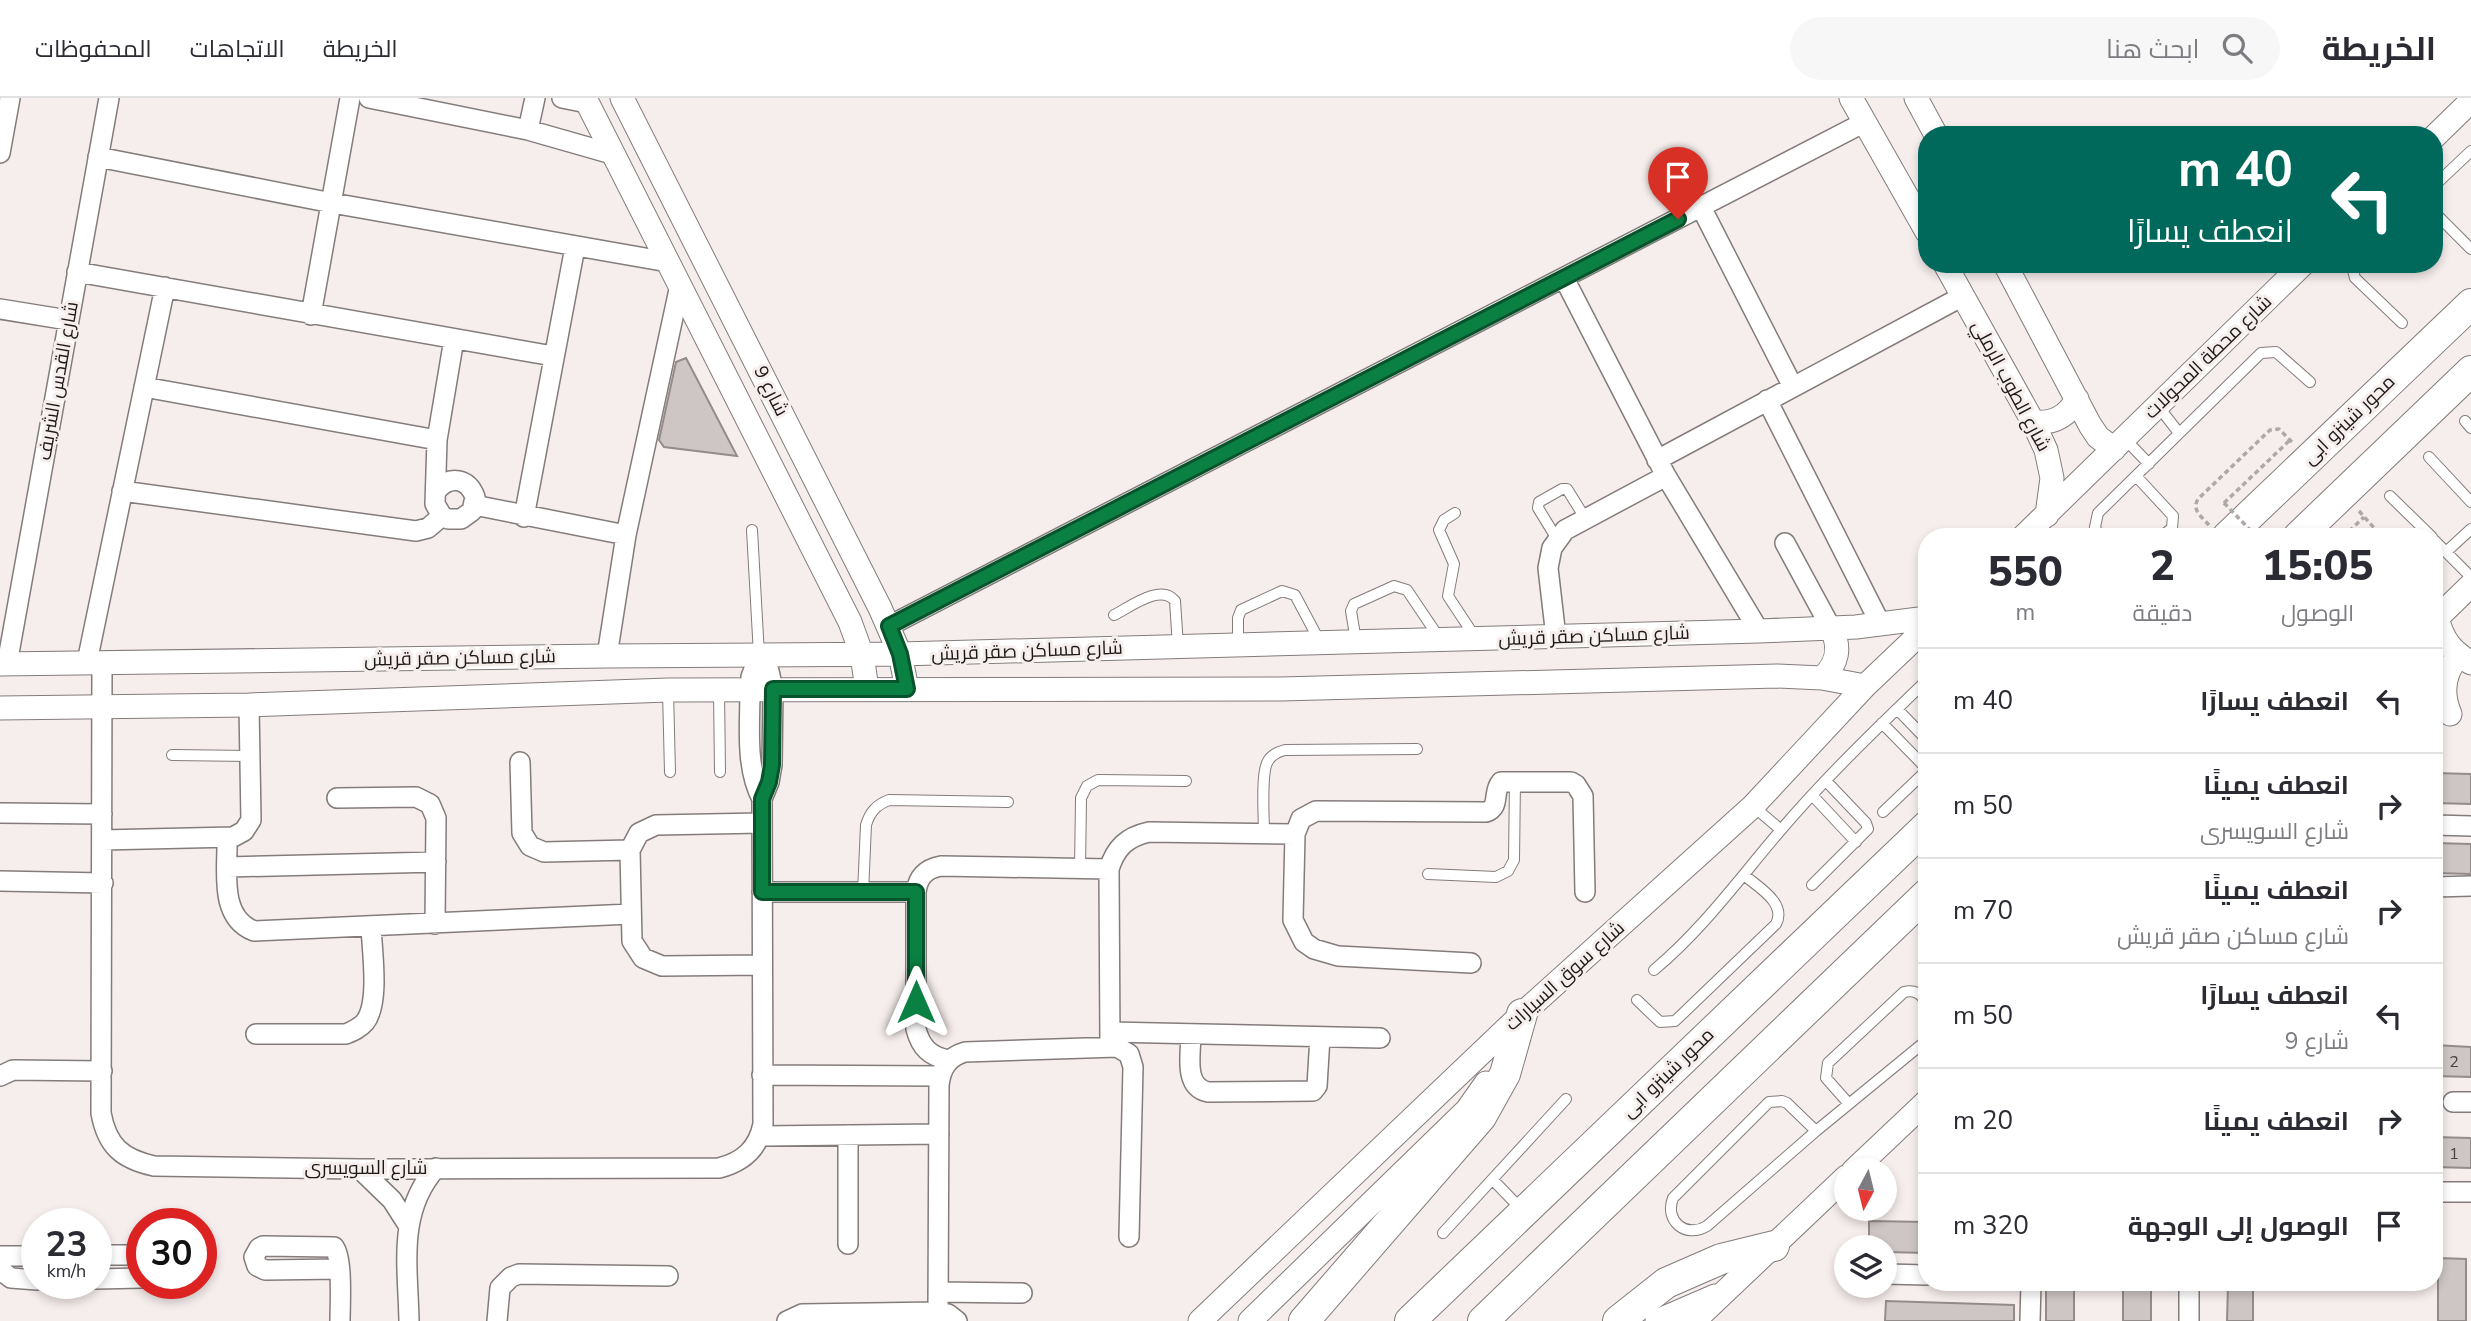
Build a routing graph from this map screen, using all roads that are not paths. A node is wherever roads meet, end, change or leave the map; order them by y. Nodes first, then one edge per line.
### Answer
1 (10, 98) edge
2 (109, 98) edge
3 (350, 98) edge
4 (369, 98) edge
5 (534, 98) edge
6 (562, 98) edge
7 (622, 98) edge
8 (1851, 98) edge
9 (1916, 98) edge
10 (586, 100) edge
11 (2471, 101) edge
12 (1865, 122) junction
13 (1931, 126) edge
14 (2443, 128) edge
15 (528, 131) junction
16 (2471, 151) edge
17 (0, 153) edge
18 (612, 154) junction
19 (99, 157) junction
20 (2443, 177) edge
21 (673, 198) junction
22 (332, 203) junction
23 (1701, 207) junction
24 (643, 213) junction
25 (1918, 216) edge
26 (2443, 221) edge
27 (575, 247) junction
28 (2471, 248) edge
29 (668, 262) junction
30 (77, 272) junction
31 (1950, 273) edge
32 (2010, 273) edge
33 (2293, 273) edge
34 (2354, 273) edge
35 (1564, 278) junction
36 (680, 285) junction
37 (164, 287) junction
38 (1963, 296) junction
39 (2471, 304) edge
40 (0, 309) edge
41 (312, 315) junction
42 (68, 320) junction
43 (2402, 323) dead end
44 (454, 339) junction
45 (553, 356) junction
46 (2471, 371) edge
47 (2310, 382) dead end
48 (144, 387) junction
49 (1793, 387) junction
50 (2077, 399) junction
51 (1767, 400) junction
52 (2158, 406) junction
53 (2033, 422) junction
54 (2179, 433) junction
55 (437, 440) junction
56 (2120, 444) junction
57 (2428, 457) dead end
58 (2148, 464) junction
59 (1661, 468) junction
60 (2136, 476) junction
61 (437, 490) junction
62 (122, 491) junction
63 (2390, 496) dead end
64 (2471, 502) edge
65 (474, 505) junction
66 (1455, 513) dead end
67 (442, 516) junction
68 (524, 517) junction
69 (1585, 518) junction
70 (2037, 527) edge
71 (2096, 528) edge
72 (2172, 528) edge
73 (2225, 528) edge
74 (2307, 528) edge
75 (2423, 528) edge
76 (2471, 529) edge
77 (752, 530) dead end
78 (626, 535) junction
79 (1557, 539) junction
80 (1785, 542) dead end
81 (2443, 549) edge
82 (2446, 552) junction
83 (2471, 577) edge
84 (2471, 585) edge
85 (2443, 613) edge
86 (1114, 615) dead end
87 (1918, 619) edge
88 (1881, 625) junction
89 (889, 626) junction
90 (1831, 628) junction
91 (1759, 631) junction
92 (1918, 636) edge
93 (1556, 637) junction
94 (2443, 638) edge
95 (1476, 639) junction
96 (1441, 640) junction
97 (1356, 642) junction
98 (1321, 643) junction
99 (1238, 645) junction
100 (1178, 647) junction
101 (900, 654) junction
102 (862, 655) junction
103 (607, 656) junction
104 (759, 656) junction
105 (2465, 659) edge
106 (95, 662) junction
107 (4, 664) edge
108 (1822, 678) junction
109 (1865, 686) junction
110 (773, 689) junction
111 (867, 689) junction
112 (907, 689) junction
113 (1918, 689) edge
114 (668, 690) junction
115 (719, 690) junction
116 (750, 690) junction
117 (249, 705) junction
118 (102, 707) junction
119 (0, 708) edge
120 (1897, 709) junction
121 (2452, 715) edge
122 (1882, 723) junction
123 (1918, 731) edge
124 (1417, 749) dead end
125 (172, 755) dead end
126 (250, 756) junction
127 (1918, 761) edge
128 (520, 762) dead end
129 (670, 772) dead end
130 (720, 772) dead end
131 (1918, 779) edge
132 (1515, 780) junction
133 (1186, 781) dead end
134 (1826, 781) junction
135 (1812, 795) junction
136 (337, 798) dead end
137 (762, 799) junction
138 (1008, 802) dead end
139 (1753, 806) junction
140 (0, 813) edge
141 (1883, 813) dead end
142 (102, 814) junction
143 (761, 823) junction
144 (2443, 825) edge
145 (2471, 825) edge
146 (1781, 830) junction
147 (1264, 834) junction
148 (1295, 834) junction
149 (1918, 834) edge
150 (227, 838) junction
151 (102, 840) junction
152 (1856, 842) junction
153 (629, 850) junction
154 (436, 862) junction
155 (228, 867) junction
156 (1080, 869) junction
157 (1109, 869) junction
158 (1428, 874) dead end
159 (1744, 875) junction
160 (0, 881) edge
161 (103, 883) junction
162 (1812, 885) dead end
163 (2471, 886) edge
164 (2443, 887) edge
165 (762, 892) junction
166 (916, 892) junction
167 (1585, 892) dead end
168 (863, 893) junction
169 (1918, 903) edge
170 (631, 914) junction
171 (435, 924) junction
172 (371, 927) junction
173 (1471, 963) dead end
174 (762, 965) junction
175 (1654, 970) dead end
176 (1918, 994) edge
177 (1637, 1000) dead end
178 (1513, 1022) junction
179 (256, 1034) dead end
180 (1191, 1034) junction
181 (1320, 1037) junction
182 (1380, 1038) dead end
183 (1110, 1040) junction
184 (1918, 1047) edge
185 (944, 1068) junction
186 (103, 1070) junction
187 (762, 1075) junction
188 (0, 1076) edge
189 (1566, 1100) dead end
190 (1849, 1104) junction
191 (1918, 1110) edge
192 (1816, 1131) junction
193 (939, 1134) junction
194 (848, 1135) junction
195 (760, 1136) junction
196 (1867, 1158) edge
197 (436, 1168) junction
198 (360, 1169) junction
199 (1493, 1180) junction
200 (1834, 1188) edge
201 (2443, 1192) edge
202 (2471, 1192) edge
203 (1524, 1212) junction
204 (408, 1225) junction
205 (1443, 1233) dead end
206 (1129, 1237) dead end
207 (848, 1244) dead end
208 (1774, 1246) junction
209 (0, 1256) edge
210 (21, 1256) edge
211 (339, 1269) dead end
212 (0, 1270) edge
213 (1897, 1274) edge
214 (1918, 1275) edge
215 (668, 1276) dead end
216 (21, 1279) edge
217 (2031, 1291) edge
218 (2189, 1291) edge
219 (1022, 1293) dead end
220 (1724, 1293) junction
221 (938, 1302) junction
222 (340, 1321) edge
223 (409, 1321) edge
224 (497, 1321) edge
225 (787, 1321) edge
226 (957, 1321) edge
227 (1200, 1321) edge
228 (1250, 1321) edge
229 (1304, 1321) edge
230 (1410, 1321) edge
231 (1483, 1321) edge
232 (1618, 1321) edge
233 (1657, 1321) edge
234 (1694, 1321) edge
235 (2030, 1321) edge
236 (2189, 1321) edge

1 - 17 street
2 - 19 street, شارع القدس الشريف
3 - 22 street
4 - 15 street
5 - 15 street
6 - 10 street
7 - 21 street, شارع 9
8 - 12 street
9 - 13 street
10 - 18 street, شارع 9
11 - 14 street
12 - 23 street
12 - 25 street
15 - 18 street
16 - 20 lane
18 - 24 street, شارع 9
19 - 22 street
19 - 30 street, شارع القدس الشريف
21 - 24 street
21 - 89 street, شارع 9
22 - 27 street
22 - 41 street
23 - 35 street
23 - 49 street
24 - 29 street, شارع 9
26 - 28 lane
27 - 29 street
27 - 45 street
29 - 36 street, شارع 9
30 - 37 street
30 - 42 street, شارع القدس الشريف
31 - 38 street, شارع الطوب الرملي
32 - 50 street
33 - 52 street, شارع محطة المحولات
34 - 43 lane
35 - 59 street
35 - 89 street
36 - 78 street
36 - 102 street, شارع 9
37 - 41 street
37 - 48 street, شارع السويسرى
38 - 49 street
38 - 53 street, شارع الطوب الرملي
39 - 73 main road, محور شينزو ابى
40 - 42 street
41 - 44 street
42 - 107 street, شارع القدس الشريف
44 - 45 street
44 - 55 street
45 - 68 street
46 - 74 main road
47 - 54 lane
48 - 55 street
48 - 62 street, شارع السويسرى
49 - 51 street
50 - 53 street
50 - 56 street
51 - 59 street
51 - 88 street
52 - 54 lane
52 - 56 street, شارع محطة المحولات
53 - 70 street, شارع الطوب الرملي
54 - 58 lane
55 - 61 street
56 - 58 lane
56 - 70 street
57 - 64 lane
58 - 60 lane
59 - 69 street
59 - 91 street
60 - 71 lane
60 - 72 lane
61 - 65 street
61 - 67 street
62 - 67 street
62 - 106 street, شارع السويسرى
63 - 75 lane
65 - 67 street
65 - 68 street
66 - 95 lane
68 - 78 street
69 - 79 street
69 - 79 lane
76 - 82 lane
77 - 104 lane
78 - 103 street
79 - 93 street
80 - 90 street
81 - 82 lane
82 - 83 lane
84 - 85 street
86 - 100 lane
87 - 88 street, شارع مساكن صقر قريش
88 - 90 street, شارع مساكن صقر قريش
89 - 101 street, شارع 9
90 - 91 street, شارع مساكن صقر قريش
90 - 108 street
91 - 93 street, شارع مساكن صقر قريش
92 - 109 street, شارع سوق السيارات
93 - 95 street, شارع مساكن صقر قريش
94 - 105 street
95 - 96 street, شارع مساكن صقر قريش
96 - 97 street, شارع مساكن صقر قريش
96 - 97 lane
97 - 98 street, شارع مساكن صقر قريش
98 - 99 street, شارع مساكن صقر قريش
98 - 99 lane
99 - 100 street, شارع مساكن صقر قريش
100 - 101 street, شارع مساكن صقر قريش
101 - 102 street, شارع مساكن صقر قريش
101 - 112 street, شارع 9
102 - 104 street, شارع مساكن صقر قريش
102 - 111 street, شارع 9
103 - 104 street, شارع مساكن صقر قريش
103 - 106 street, شارع مساكن صقر قريش
104 - 110 street
104 - 116 street
105 - 121 street
106 - 107 street, شارع مساكن صقر قريش
106 - 118 street, شارع السويسرى
108 - 109 street, شارع مساكن صقر قريش
108 - 112 street, شارع مساكن صقر قريش
109 - 139 street, شارع سوق السيارات
110 - 111 street, شارع مساكن صقر قريش
110 - 116 street, شارع مساكن صقر قريش
110 - 137 street
111 - 112 street, شارع مساكن صقر قريش
113 - 120 lane
114 - 115 street, شارع مساكن صقر قريش
114 - 117 street, شارع مساكن صقر قريش
114 - 129 lane
115 - 116 street, شارع مساكن صقر قريش
115 - 130 lane
116 - 137 street
117 - 118 street, شارع مساكن صقر قريش
117 - 126 street
118 - 119 street, شارع مساكن صقر قريش
118 - 142 street, شارع السويسرى
120 - 122 lane
120 - 123 lane
122 - 127 lane
122 - 134 lane
124 - 147 lane
125 - 126 lane
126 - 150 street
128 - 153 street
131 - 141 lane
132 - 148 street
132 - 158 lane
132 - 167 street
133 - 156 lane
134 - 135 lane
134 - 152 lane
135 - 146 lane
135 - 152 lane
136 - 154 street
137 - 143 street
138 - 168 lane
139 - 146 lane
139 - 178 street, شارع سوق السيارات
140 - 142 street
142 - 151 street, شارع السويسرى
143 - 153 street
143 - 165 street
144 - 145 street
146 - 159 lane
147 - 148 street
147 - 157 street
148 - 173 street
149 - 203 main road, محور شينزو ابى
150 - 151 street
150 - 155 street
151 - 161 street, شارع السويسرى
152 - 162 lane
153 - 170 street
154 - 155 street
154 - 171 street
155 - 172 street
156 - 157 street
156 - 166 street
157 - 183 street
159 - 175 lane
159 - 177 lane
160 - 161 street
161 - 186 street, شارع السويسرى
163 - 164 street
165 - 168 street
165 - 174 street
166 - 168 street
166 - 185 street
169 - 231 main road
170 - 171 street
170 - 174 street
171 - 172 street
172 - 179 street
174 - 187 street
176 - 190 lane
178 - 227 street, شارع سوق السيارات
178 - 228 street
178 - 229 main road
180 - 181 street
180 - 181 street
180 - 183 street
181 - 182 street
183 - 185 street
183 - 206 street
184 - 190 lane
185 - 187 street
185 - 193 street
186 - 188 street
186 - 198 street, شارع السويسرى
187 - 195 street
189 - 199 lane
190 - 192 lane
191 - 196 street
192 - 192 lane
193 - 194 street
193 - 221 street
194 - 195 street
194 - 207 street
195 - 197 street, شارع السويسرى
197 - 198 street, شارع السويسرى
197 - 204 street
198 - 204 street
199 - 203 lane
199 - 205 lane
200 - 208 street
201 - 202 street
203 - 230 main road, محور شينزو ابى
204 - 223 street
208 - 220 street
208 - 232 main road
209 - 210 street
211 - 222 street
212 - 216 street
213 - 214 street
215 - 224 street
217 - 235 street
218 - 236 street
219 - 221 street
220 - 233 street
220 - 234 street
221 - 225 street
221 - 226 street

